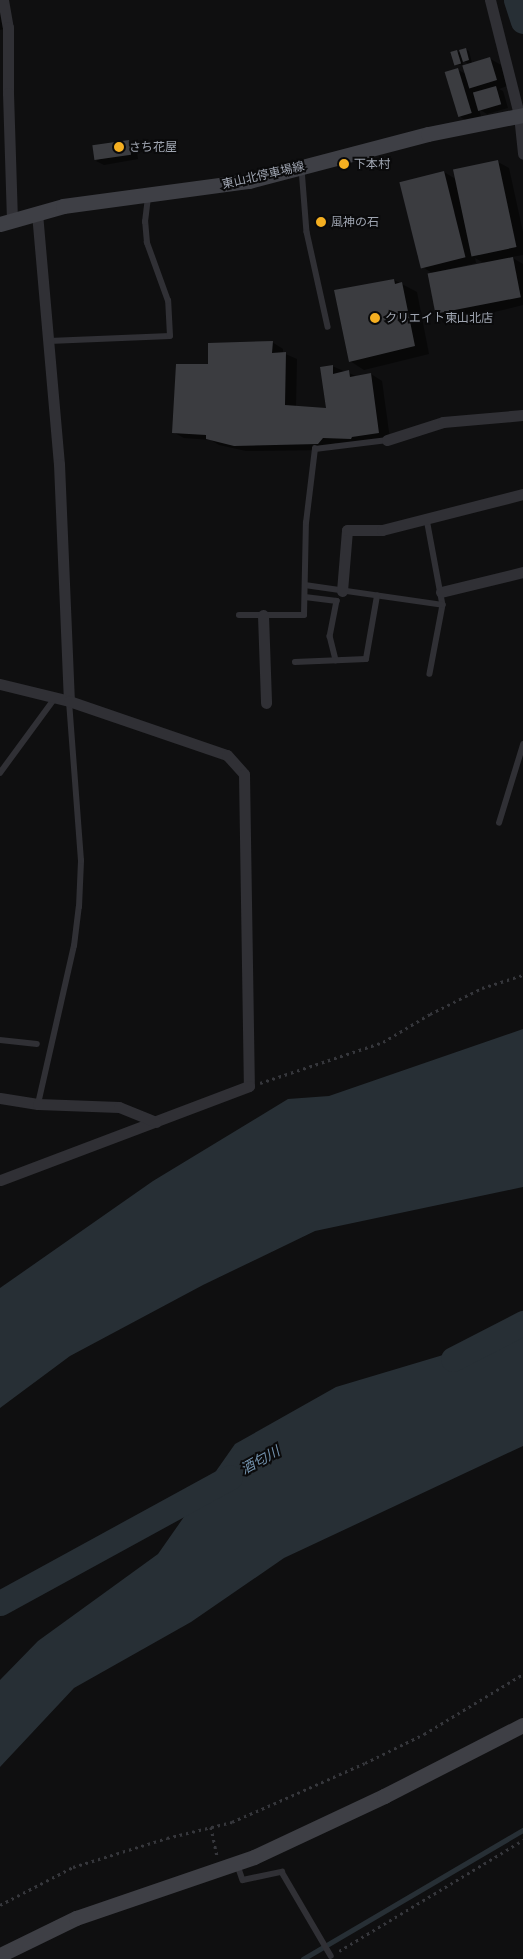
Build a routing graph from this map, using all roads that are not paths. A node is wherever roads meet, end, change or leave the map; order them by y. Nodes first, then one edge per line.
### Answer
1 (3, 0) edge
2 (490, 0) edge
3 (4, 93) edge
4 (521, 115) edge
5 (523, 154) edge
6 (302, 167) junction
7 (148, 196) junction
8 (37, 214) junction
9 (6, 222) edge
10 (328, 327) dead end
11 (49, 341) junction
12 (523, 415) edge
13 (387, 440) joint
14 (523, 494) edge
15 (427, 519) junction
16 (523, 572) edge
17 (305, 584) junction
18 (342, 591) junction
19 (441, 592) junction
20 (305, 596) junction
21 (377, 596) junction
22 (443, 605) junction
23 (239, 615) dead end
24 (264, 615) junction
25 (336, 660) junction
26 (295, 662) dead end
27 (430, 674) dead end
28 (0, 684) edge
29 (55, 698) junction
30 (69, 701) junction
31 (266, 703) dead end
32 (523, 745) edge
33 (0, 773) edge
34 (499, 823) dead end
35 (0, 1040) edge
36 (37, 1044) dead end
37 (0, 1098) edge
38 (38, 1104) junction
39 (156, 1122) junction
40 (0, 1180) edge
41 (523, 1725) edge
42 (237, 1863) junction
43 (0, 1955) edge
44 (331, 1956) road end

1 - 3 street
2 - 4 street
3 - 9 street
4 - 5 street
4 - 6 street, 東山北停車場線
6 - 7 street, 東山北停車場線
6 - 10 lane
7 - 8 street, 東山北停車場線
7 - 11 lane
8 - 9 street, 東山北停車場線
8 - 11 street
11 - 30 street
12 - 13 street
13 - 17 lane
14 - 15 street
15 - 18 street
15 - 19 lane
16 - 19 street
17 - 18 lane
17 - 20 lane
18 - 21 lane
19 - 22 lane
20 - 24 lane
20 - 25 lane
21 - 22 lane
21 - 25 lane
22 - 27 lane
23 - 24 lane
24 - 31 street
25 - 26 lane
28 - 29 street
29 - 30 street
29 - 33 lane
30 - 38 lane
30 - 39 street
32 - 34 lane
35 - 36 lane
37 - 38 street
38 - 39 street
39 - 40 street
41 - 42 street
42 - 43 street
42 - 44 lane

